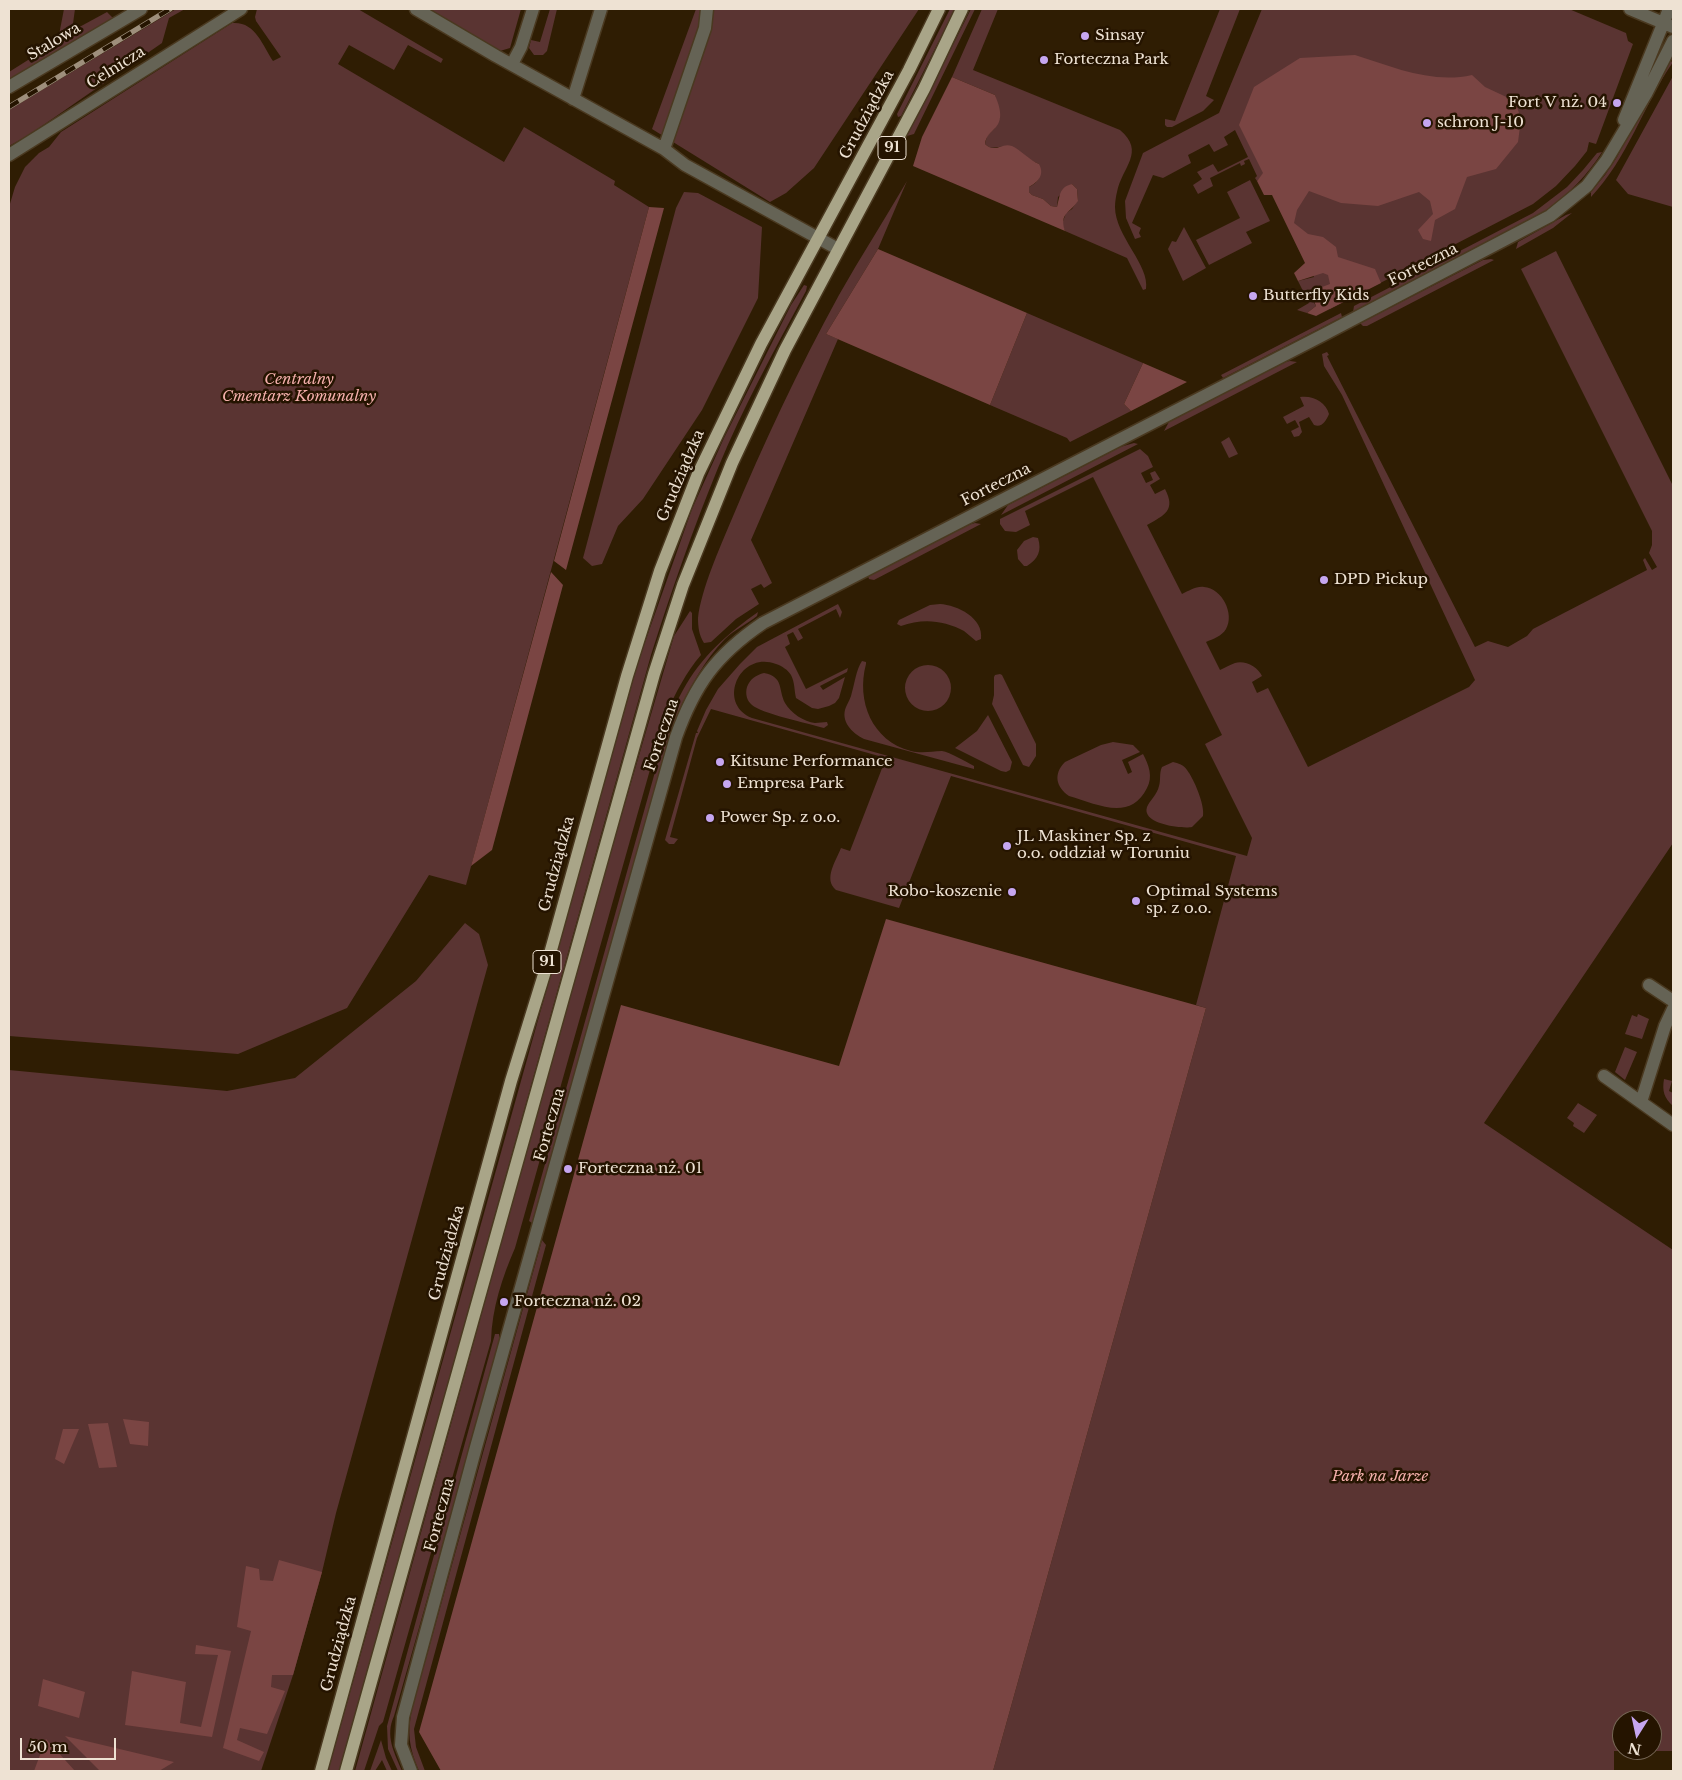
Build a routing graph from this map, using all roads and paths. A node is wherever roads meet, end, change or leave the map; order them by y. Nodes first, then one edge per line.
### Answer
1 (141, 9) edge
2 (241, 9) edge
3 (416, 9) edge
4 (533, 9) edge
5 (601, 9) edge
6 (707, 9) edge
7 (939, 9) edge
8 (962, 9) edge
9 (1630, 9) edge
10 (1669, 9) edge
11 (1668, 25) edge
12 (1673, 41) edge
13 (512, 64) junction
14 (9, 88) edge
15 (573, 99) junction
16 (1614, 147) junction
17 (664, 149) junction
18 (9, 155) edge
19 (818, 239) junction
20 (838, 250) junction
21 (1649, 985) dead end
22 (1673, 1001) edge
23 (1673, 1009) edge
24 (1604, 1076) dead end
25 (1641, 1102) junction
26 (1673, 1125) edge
27 (320, 1771) edge
28 (346, 1771) edge
29 (411, 1771) edge

1 - 14 street, Stalowa
2 - 18 street, Celnicza
3 - 13 street
4 - 13 street
5 - 15 street
6 - 17 street
7 - 19 main road, Grudziądzka / 91
8 - 20 main road, 91
9 - 11 street
10 - 11 street, Forteczna
11 - 16 street, Forteczna
12 - 16 street, Forteczna
13 - 15 street
15 - 17 street
16 - 29 street, Forteczna
17 - 19 street
19 - 20 street
19 - 27 main road, Grudziądzka / 91
20 - 28 main road, 91
21 - 22 street
23 - 25 street
24 - 25 street
25 - 26 street

